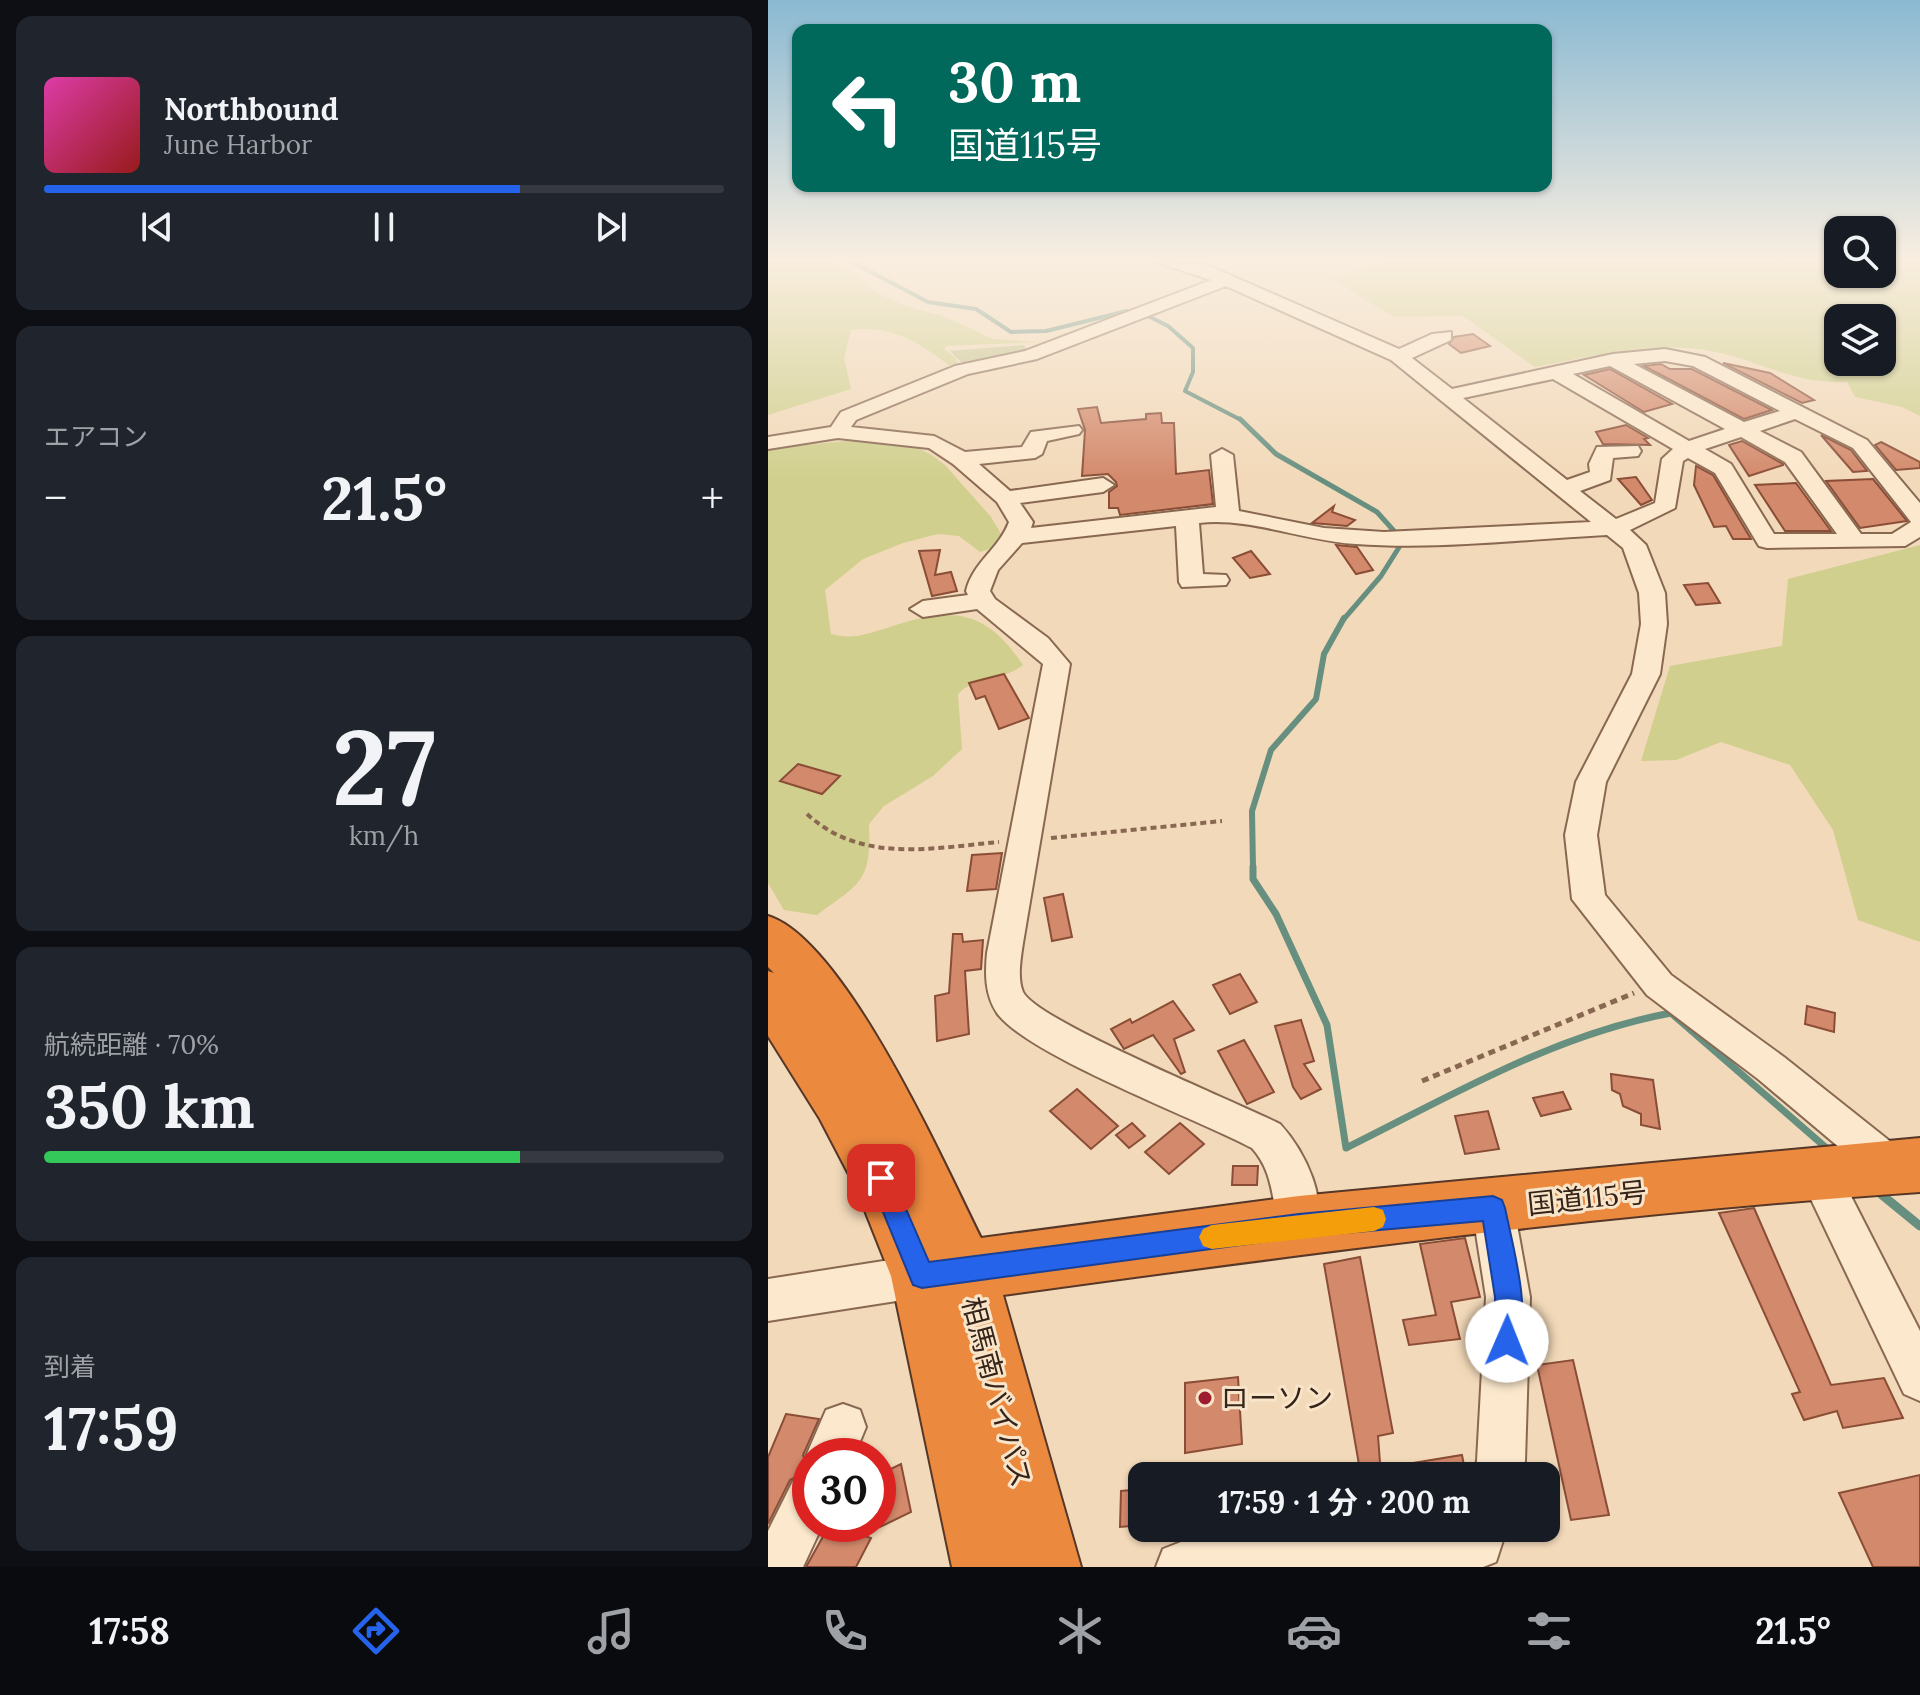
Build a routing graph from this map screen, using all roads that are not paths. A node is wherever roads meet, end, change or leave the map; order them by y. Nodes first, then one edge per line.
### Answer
1 (1082, 335) edge
2 (1351, 335) edge
3 (1445, 336) dead end
4 (1398, 356) junction
5 (1613, 360) junction
6 (1555, 372) junction
7 (1447, 396) junction
8 (1796, 412) junction
9 (1072, 430) dead end
10 (1743, 430) junction
11 (838, 432) junction
12 (768, 443) edge
13 (1688, 448) junction
14 (1630, 451) dead end
15 (1222, 455) dead end
16 (961, 459) junction
17 (1103, 485) dead end
18 (1565, 489) junction
19 (1005, 498) junction
20 (1228, 514) junction
21 (1920, 518) edge
22 (1187, 519) junction
23 (1920, 527) edge
24 (1614, 528) junction
25 (1018, 536) junction
26 (1855, 542) junction
27 (1217, 580) dead end
28 (982, 601) junction
29 (923, 609) dead end
30 (768, 935) edge
31 (768, 992) edge
32 (1906, 1166) edge
33 (1818, 1172) junction
34 (1493, 1208) junction
35 (1299, 1225) junction
36 (943, 1273) junction
37 (768, 1300) edge
38 (1920, 1378) edge
39 (1501, 1462) edge
40 (792, 1536) edge
41 (1481, 1546) edge
42 (1298, 1563) edge
43 (777, 1567) edge
44 (989, 1567) edge
45 (1044, 1567) edge
46 (1181, 1567) edge

1 - 11 street
2 - 4 street
3 - 4 street
4 - 7 street
5 - 6 street
5 - 8 street
5 - 10 street
6 - 7 street
6 - 13 street
7 - 18 street
8 - 10 street
8 - 21 street
9 - 16 street
10 - 13 street
10 - 26 street
11 - 12 street
11 - 16 street
13 - 24 street
13 - 26 street
14 - 18 street
15 - 20 street
16 - 19 street
17 - 19 street
18 - 24 street
19 - 25 street
20 - 22 street
20 - 24 street
22 - 25 street
22 - 27 street
23 - 26 street
24 - 32 street
25 - 28 street
28 - 29 street
28 - 35 street
30 - 36 highway, 相馬南バイパス
31 - 36 highway, 相馬南バイパス
32 - 33 highway, 国道115号
33 - 34 highway, 国道115号
33 - 38 street
34 - 35 highway, 国道115号
34 - 39 street
35 - 36 highway, 国道115号
36 - 37 street
36 - 44 highway, 相馬南バイパス
36 - 45 highway, 相馬南バイパス
40 - 43 street
41 - 42 street
42 - 46 street

